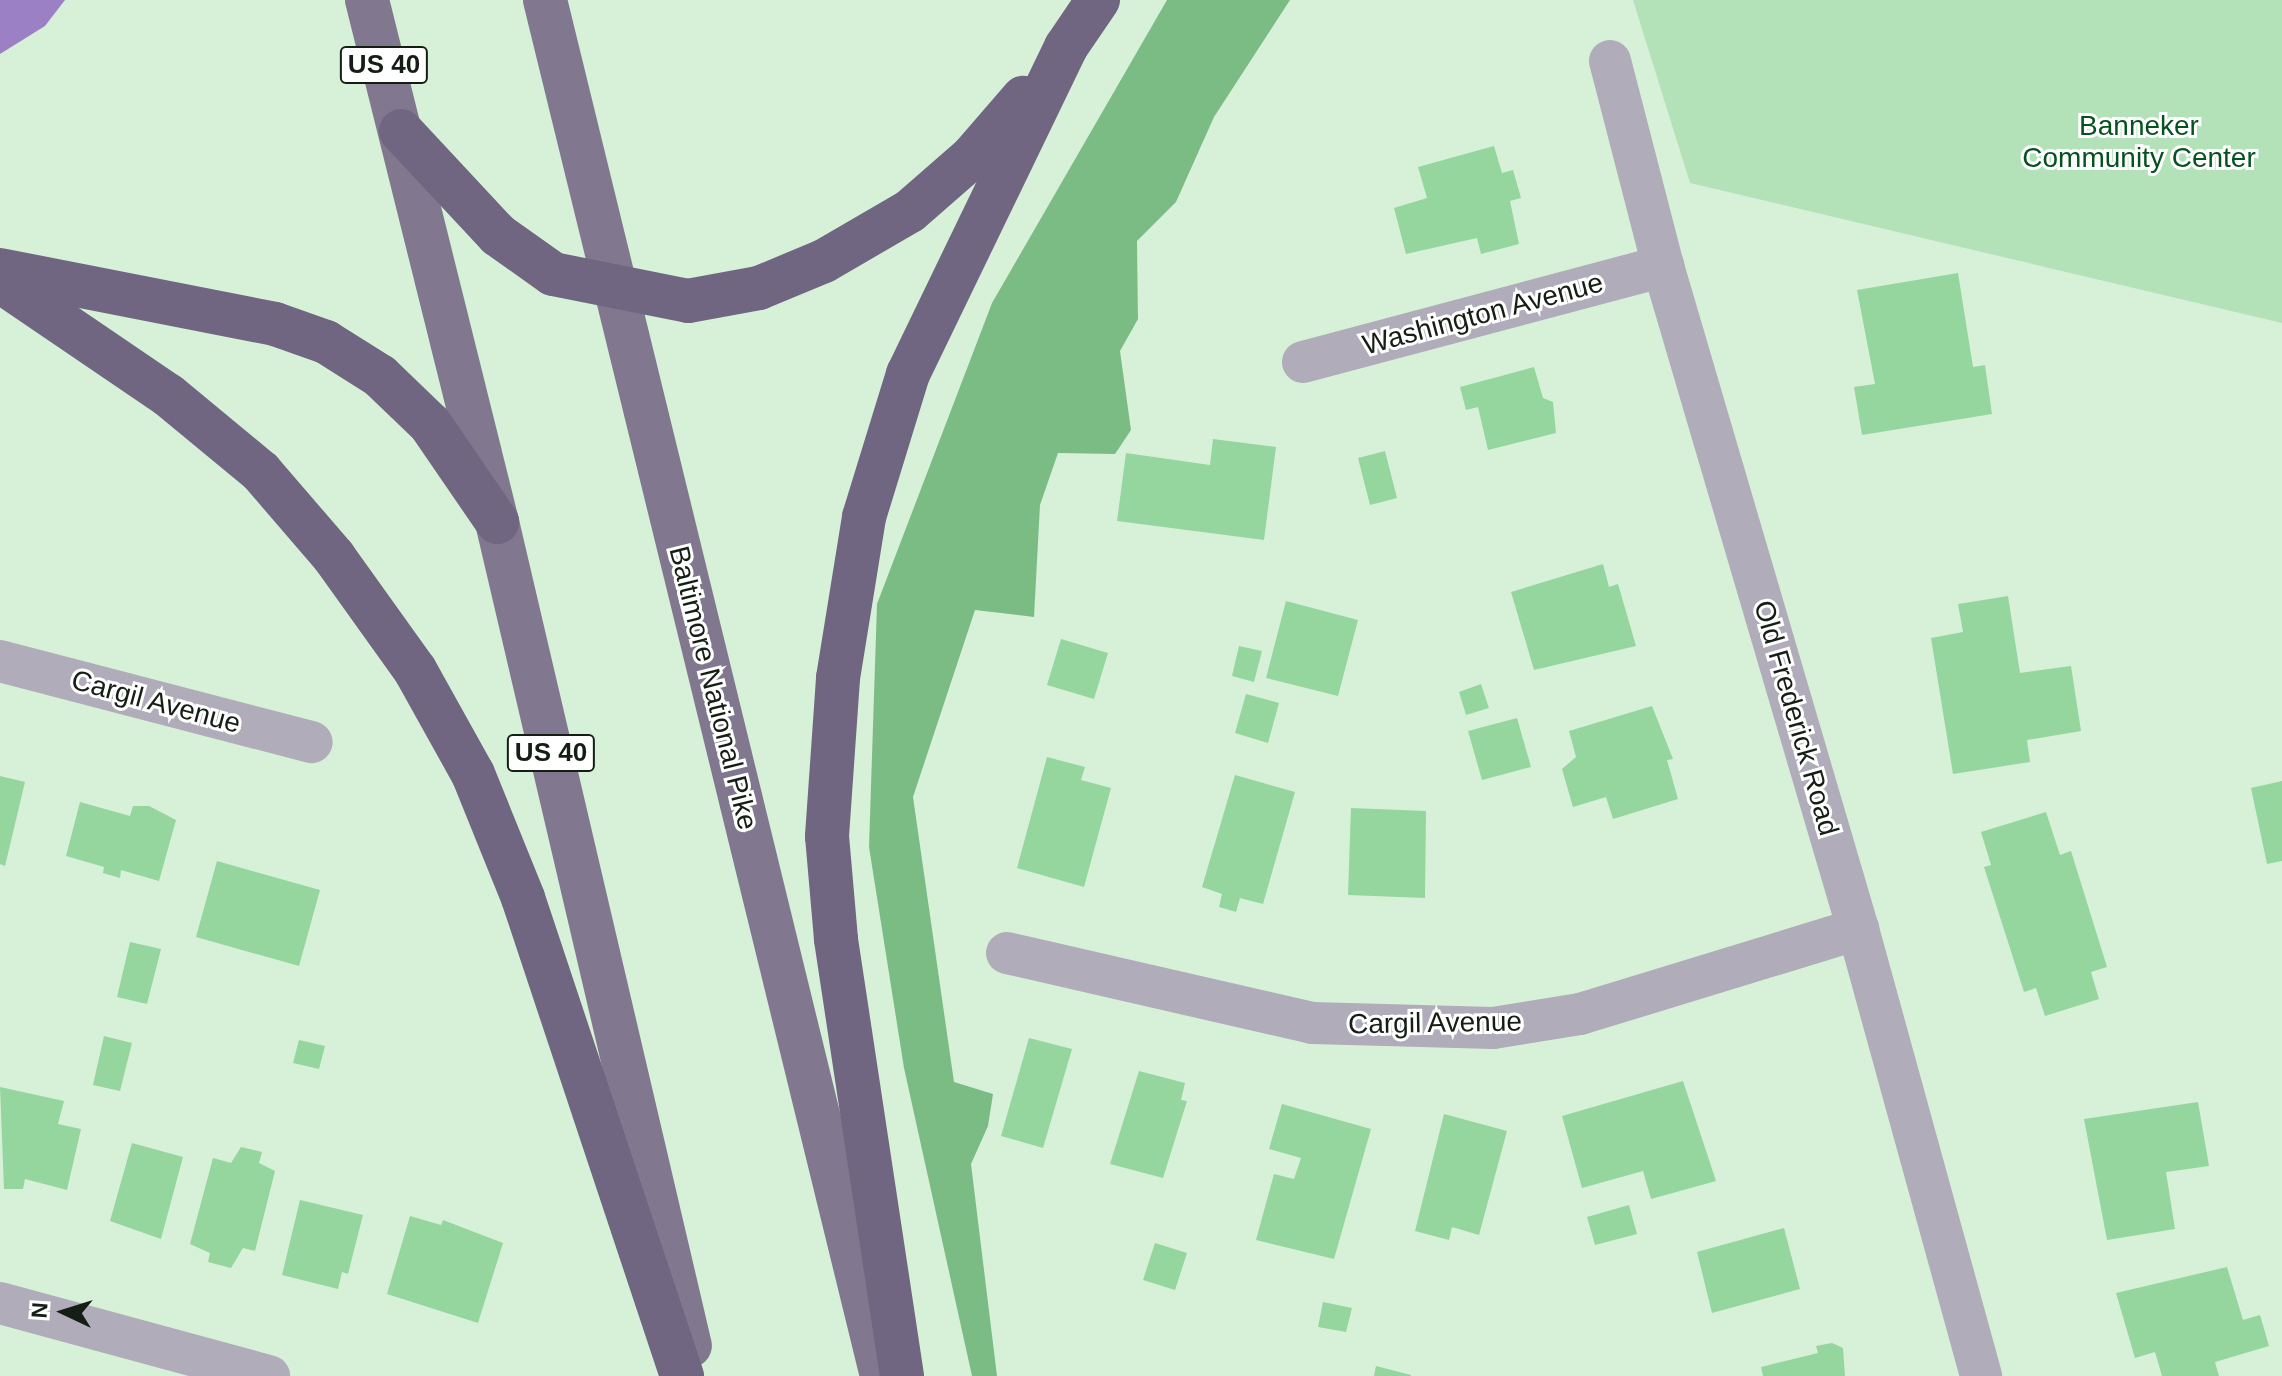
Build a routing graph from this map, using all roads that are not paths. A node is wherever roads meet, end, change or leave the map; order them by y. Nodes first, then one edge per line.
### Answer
1 (367, 0) edge
2 (545, 0) edge
3 (1098, 0) edge
4 (1066, 47) junction
5 (1610, 61) dead end
6 (401, 131) junction
7 (1663, 266) junction
8 (0, 270) edge
9 (0, 281) edge
10 (616, 290) junction
11 (1303, 362) dead end
12 (497, 522) junction
13 (0, 661) edge
14 (312, 742) dead end
15 (1858, 929) junction
16 (1007, 953) dead end
17 (0, 1303) edge
18 (269, 1376) edge
19 (682, 1376) edge
20 (697, 1376) edge
21 (882, 1376) edge
22 (902, 1376) edge
23 (1981, 1376) edge

1 - 6 main road, US 40
2 - 10 main road, Baltimore National Pike
3 - 4 highway
4 - 10 highway
4 - 22 highway
5 - 7 street, Old Frederick Road
6 - 10 highway
6 - 12 main road, US 40
7 - 11 street, Washington Avenue
7 - 15 street, Old Frederick Road
8 - 12 highway
9 - 19 highway
10 - 21 main road, Baltimore National Pike
12 - 20 main road, US 40
13 - 14 street, Cargil Avenue
15 - 16 street, Cargil Avenue
15 - 23 street, Old Frederick Road
17 - 18 street

